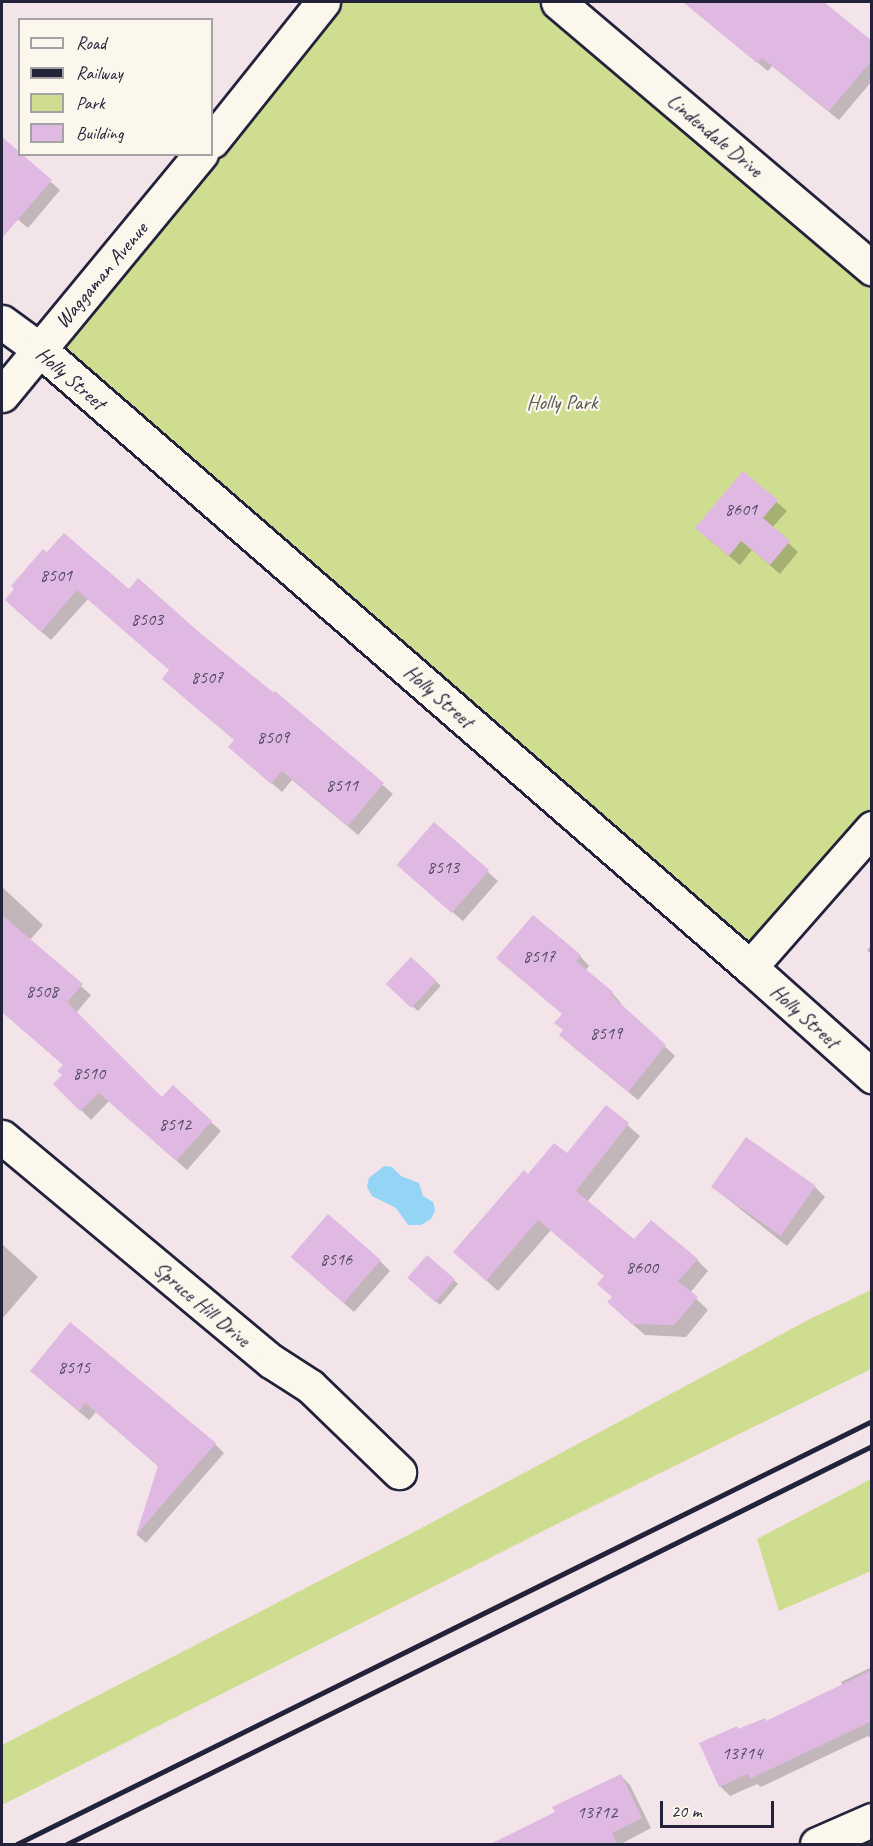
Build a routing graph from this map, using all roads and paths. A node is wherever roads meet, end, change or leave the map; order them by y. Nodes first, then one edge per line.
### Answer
1 (323, 2) edge
2 (558, 2) edge
3 (213, 140) edge
4 (199, 156) edge
5 (872, 268) edge
6 (2, 321) edge
7 (39, 349) junction
8 (2, 395) edge
9 (872, 828) edge
10 (750, 967) junction
11 (872, 1076) edge
12 (2, 1137) edge
13 (399, 1472) dead end
14 (872, 1820) edge
15 (817, 1845) edge

1 - 3 street
2 - 5 street, Lindendale Drive
4 - 7 street, Waggaman Avenue
6 - 7 street, Holly Street
7 - 8 street, Waggaman Avenue
7 - 10 street, Holly Street
9 - 10 street
10 - 11 street, Holly Street
12 - 13 street, Spruce Hill Drive
14 - 15 street

